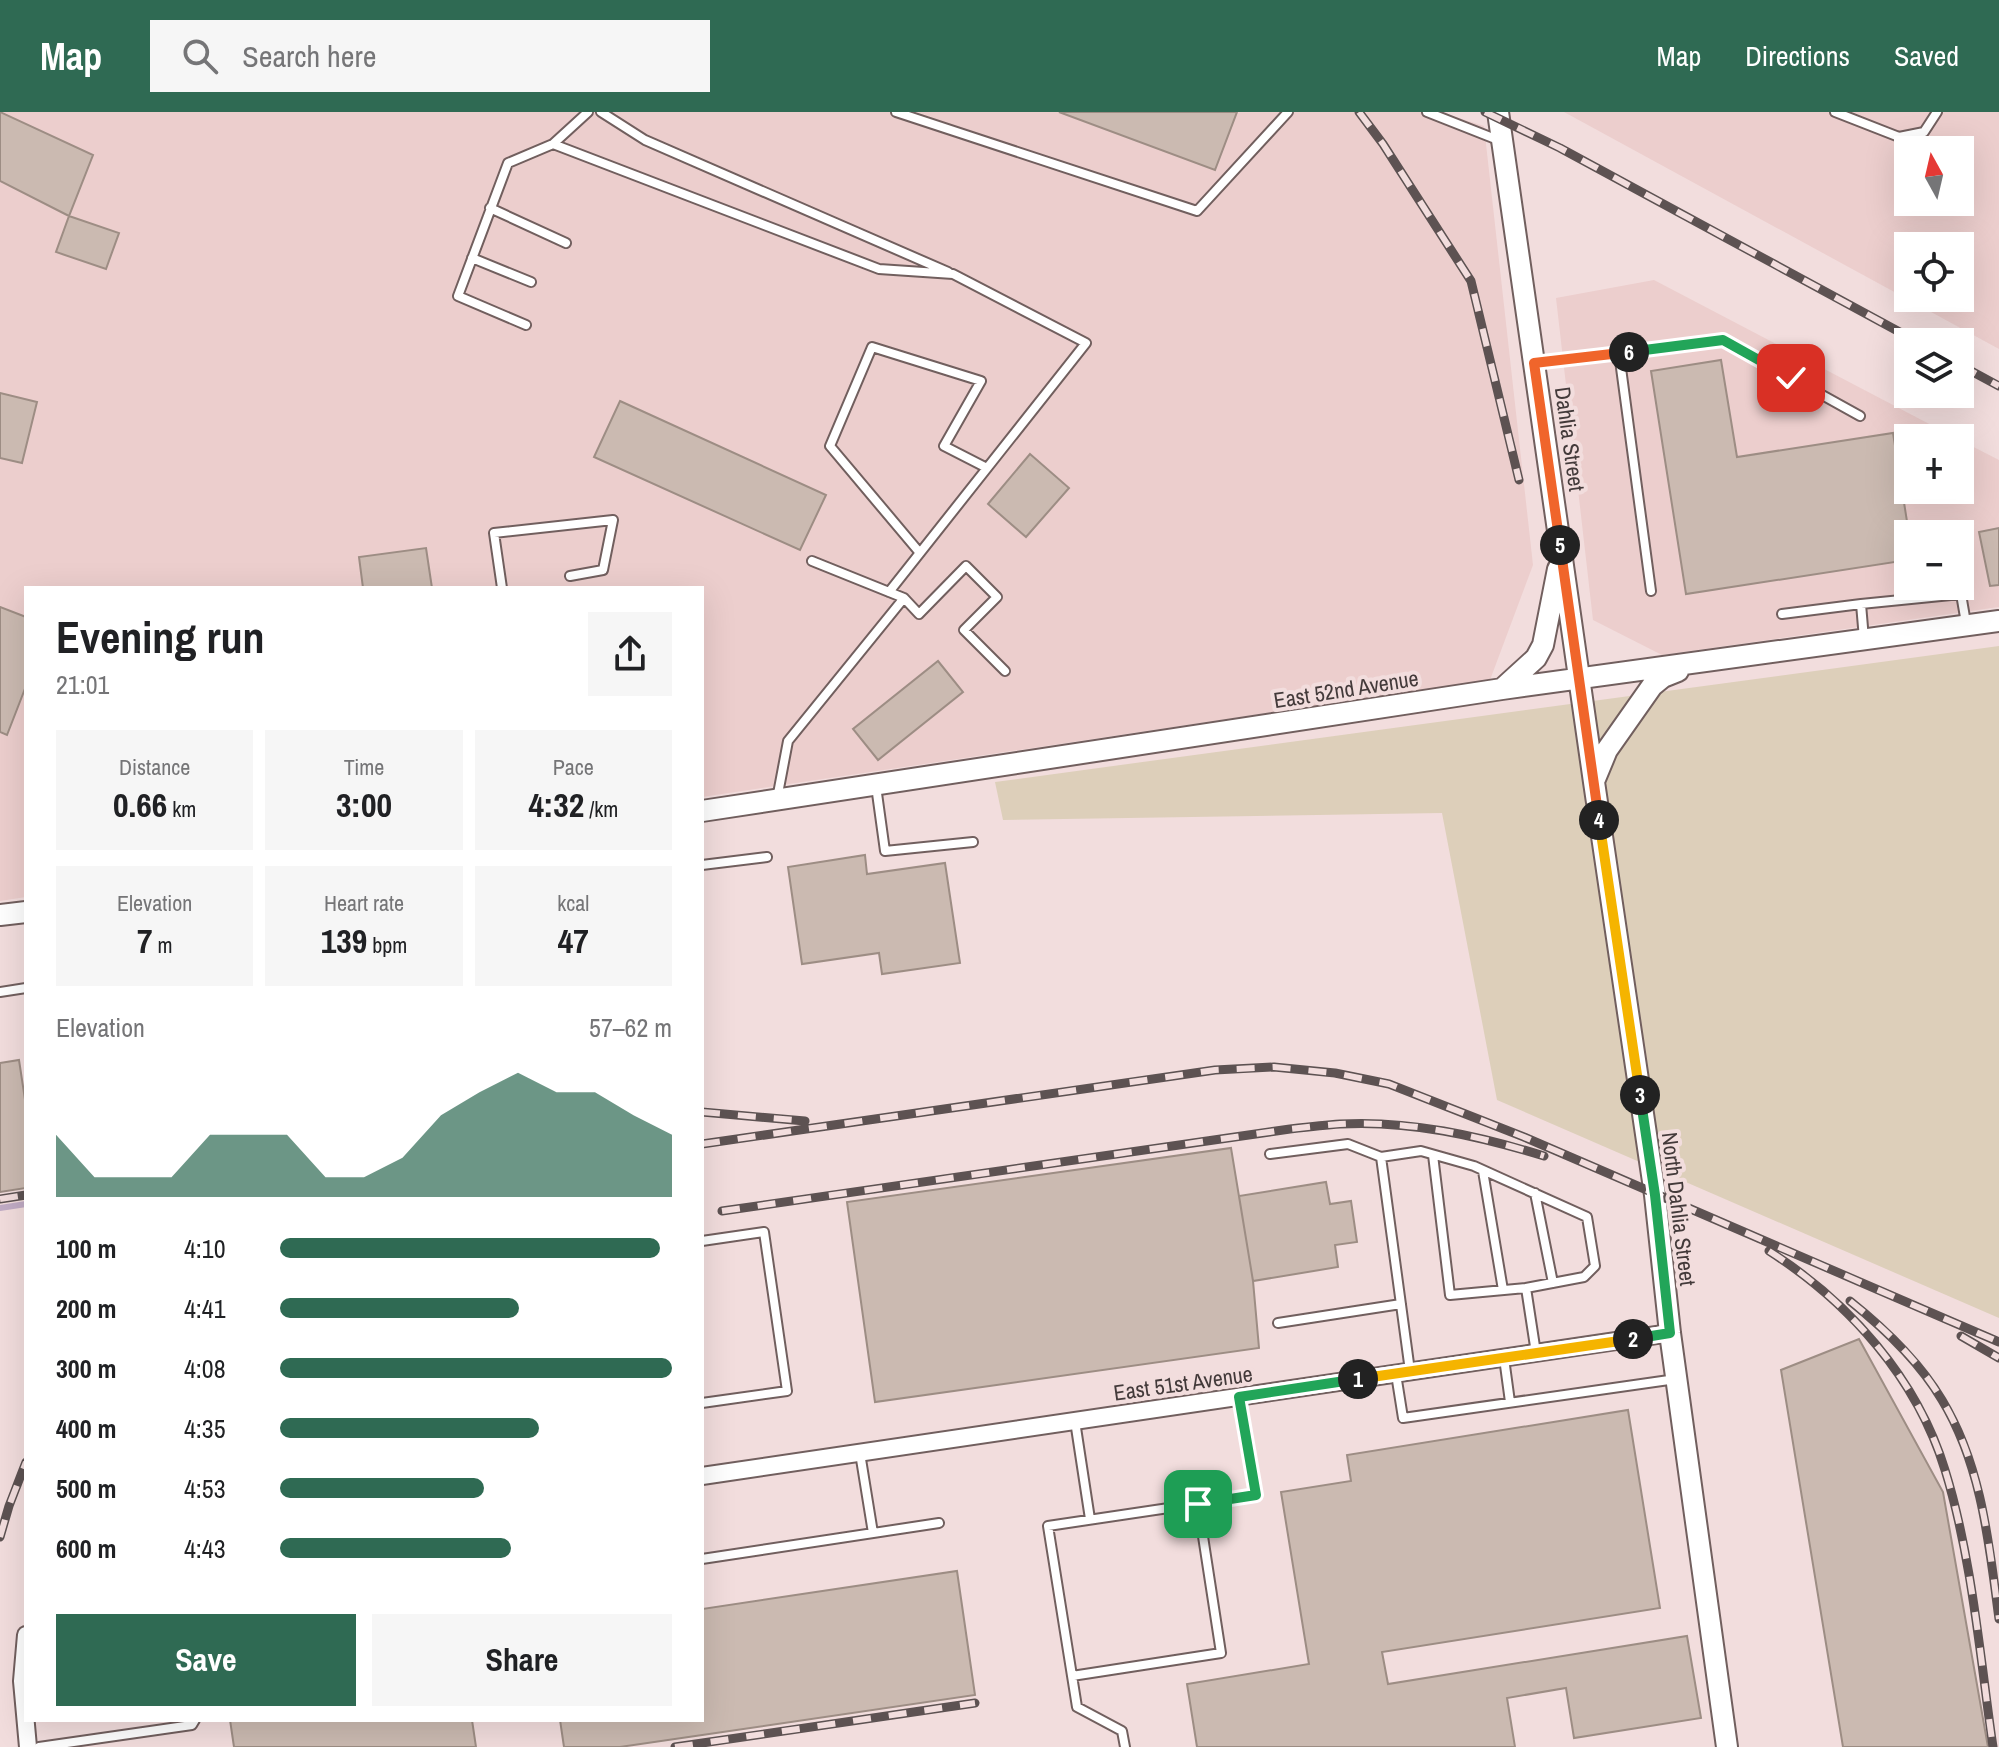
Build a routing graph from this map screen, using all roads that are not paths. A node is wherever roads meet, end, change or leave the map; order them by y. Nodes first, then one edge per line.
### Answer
1 (588, 112) edge
2 (601, 112) edge
3 (896, 112) edge
4 (1288, 112) edge
5 (1427, 112) edge
6 (1498, 112) edge
7 (1835, 112) edge
8 (1937, 112) edge
9 (1503, 142) junction
10 (553, 144) junction
11 (490, 208) junction
12 (566, 243) dead end
13 (472, 258) junction
14 (953, 274) junction
15 (531, 282) dead end
16 (526, 325) dead end
17 (1619, 353) junction
18 (1534, 363) junction
19 (1860, 416) dead end
20 (987, 468) junction
21 (1559, 533) junction
22 (920, 553) junction
23 (812, 561) dead end
24 (570, 576) dead end
25 (502, 586) edge
26 (1651, 591) dead end
27 (889, 592) junction
28 (904, 598) junction
29 (1861, 604) junction
30 (1782, 614) dead end
31 (1999, 621) edge
32 (1967, 625) junction
33 (1864, 640) junction
34 (1707, 661) junction
35 (1005, 671) dead end
36 (1579, 678) junction
37 (1502, 689) junction
38 (1594, 782) junction
39 (876, 785) junction
40 (776, 800) junction
41 (704, 811) edge
42 (973, 842) dead end
43 (767, 857) dead end
44 (704, 865) edge
45 (24, 912) edge
46 (0, 915) edge
47 (24, 988) edge
48 (0, 992) edge
49 (1270, 1154) dead end
50 (1433, 1155) junction
51 (1381, 1157) junction
52 (1483, 1171) junction
53 (1535, 1193) junction
54 (704, 1241) edge
55 (1553, 1283) junction
56 (1526, 1288) junction
57 (1503, 1290) junction
58 (1401, 1304) junction
59 (1278, 1323) dead end
60 (1670, 1333) junction
61 (1536, 1353) junction
62 (1504, 1358) junction
63 (1403, 1373) junction
64 (1677, 1379) junction
65 (1239, 1397) junction
66 (1510, 1402) junction
67 (704, 1403) edge
68 (1075, 1421) junction
69 (860, 1453) junction
70 (704, 1476) edge
71 (1198, 1504) junction
72 (1090, 1519) junction
73 (939, 1523) dead end
74 (873, 1533) junction
75 (704, 1559) edge
76 (24, 1658) edge
77 (1072, 1676) junction
78 (24, 1703) edge
79 (26, 1722) edge
80 (194, 1722) edge
81 (28, 1747) edge
82 (39, 1747) edge
83 (1125, 1747) edge
84 (1727, 1747) edge

1 - 10 lane
2 - 14 lane
3 - 4 lane
5 - 9 lane
6 - 9 street, Dahlia Street
7 - 8 lane
9 - 18 street, Dahlia Street
10 - 11 lane
10 - 14 lane
11 - 12 lane
11 - 13 lane
13 - 15 lane
13 - 16 lane
14 - 20 lane
17 - 18 lane
17 - 19 lane
17 - 26 lane
18 - 21 street, Dahlia Street
20 - 22 lane
20 - 22 lane
21 - 36 street, Dahlia Street
21 - 37 street
22 - 27 lane
23 - 27 lane
24 - 25 lane
27 - 28 lane
28 - 35 lane
28 - 40 lane
29 - 30 lane
29 - 32 lane
29 - 33 lane
31 - 32 street, East 52nd Avenue
32 - 33 street, East 52nd Avenue
33 - 34 street, East 52nd Avenue
34 - 36 street, East 52nd Avenue
34 - 38 street
36 - 37 street, East 52nd Avenue
36 - 38 street, North Dahlia Street
37 - 39 street, East 52nd Avenue
38 - 60 street, North Dahlia Street
39 - 40 street, East 52nd Avenue
39 - 42 lane
40 - 41 street, East 52nd Avenue
43 - 44 lane
45 - 46 street
47 - 48 lane
49 - 51 lane
50 - 51 lane
50 - 52 lane
50 - 57 lane
51 - 58 lane
52 - 53 lane
52 - 57 lane
53 - 55 lane
53 - 55 lane
54 - 67 lane
55 - 56 lane
56 - 57 lane
56 - 61 lane
58 - 59 lane
58 - 63 lane
60 - 61 street, East 51st Avenue
60 - 64 street, North Dahlia Street
61 - 62 street, East 51st Avenue
62 - 63 street, East 51st Avenue
62 - 66 lane
63 - 65 street, East 51st Avenue
63 - 66 lane
64 - 66 lane
64 - 84 street, North Dahlia Street
65 - 68 street, East 51st Avenue
65 - 71 lane
68 - 69 street, East 51st Avenue
68 - 72 lane
69 - 70 street, East 51st Avenue
69 - 74 lane
71 - 72 lane
71 - 77 lane
72 - 77 lane
73 - 74 lane
74 - 75 lane
76 - 78 street
77 - 83 lane
79 - 81 street
80 - 82 lane

